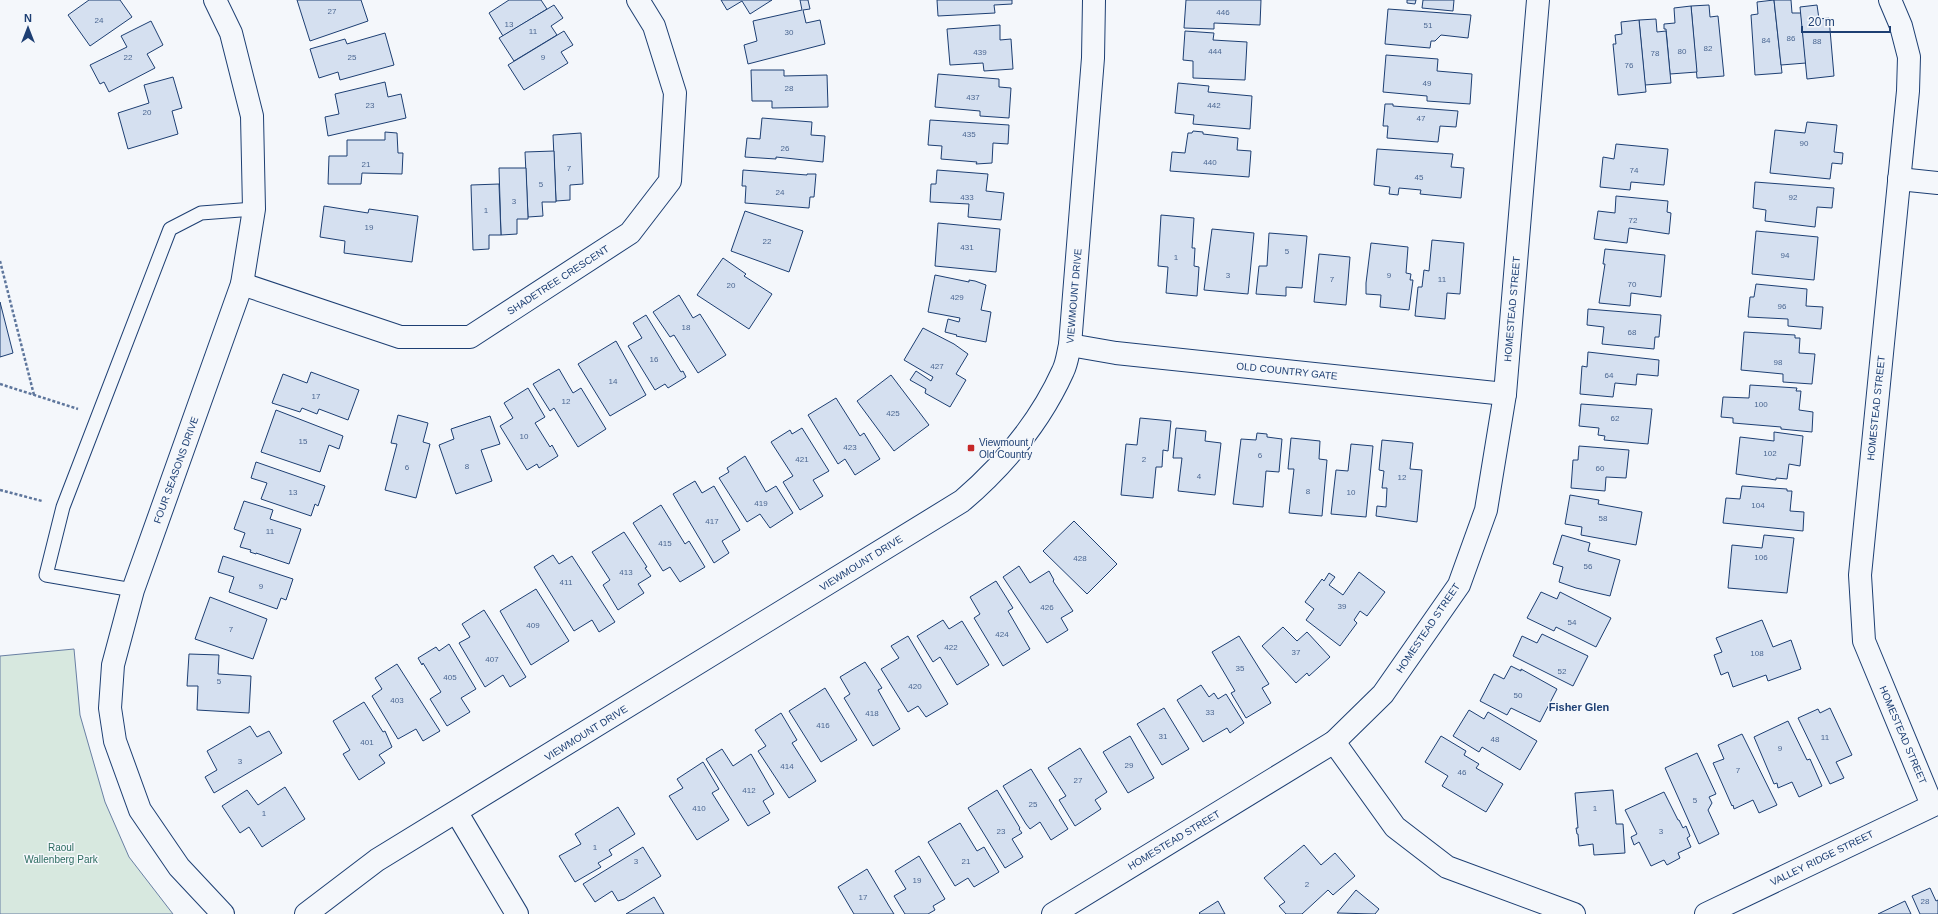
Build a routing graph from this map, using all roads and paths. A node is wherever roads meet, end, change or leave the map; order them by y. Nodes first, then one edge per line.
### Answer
1 (214, 0) edge
2 (638, 0) edge
3 (1094, 0) edge
4 (1538, 0) edge
5 (1890, 0) edge
6 (1899, 179) junction
7 (1938, 183) edge
8 (254, 209) junction
9 (0, 261) edge
10 (242, 284) junction
11 (1070, 345) junction
12 (0, 384) edge
13 (1505, 394) junction
14 (34, 395) junction
15 (98, 415) junction
16 (0, 490) edge
17 (63, 507) junction
18 (133, 590) junction
19 (1334, 742) junction
20 (1935, 804) edge
21 (457, 813) junction
22 (223, 914) edge
23 (306, 914) edge
24 (517, 914) edge
25 (1053, 914) edge
26 (1574, 914) edge
27 (1706, 914) edge

1 - 8 street, FOUR SEASONS DRIVE
2 - 10 street, SHADETREE CRESCENT
3 - 11 street, VIEWMOUNT DRIVE
4 - 13 street, HOMESTEAD STREET
5 - 6 street, HOMESTEAD STREET
6 - 7 street
6 - 20 street, HOMESTEAD STREET
8 - 10 street, FOUR SEASONS DRIVE
8 - 15 lane
9 - 14 path
10 - 18 street, FOUR SEASONS DRIVE
11 - 13 street, OLD COUNTRY GATE
11 - 21 street, VIEWMOUNT DRIVE
12 - 14 path
13 - 19 street, HOMESTEAD STREET
14 - 15 path
15 - 17 lane
16 - 17 path
17 - 18 lane
18 - 22 street, FOUR SEASONS DRIVE
19 - 25 street, HOMESTEAD STREET
19 - 26 street
20 - 27 street, VALLEY RIDGE STREET
21 - 23 street, VIEWMOUNT DRIVE
21 - 24 street

